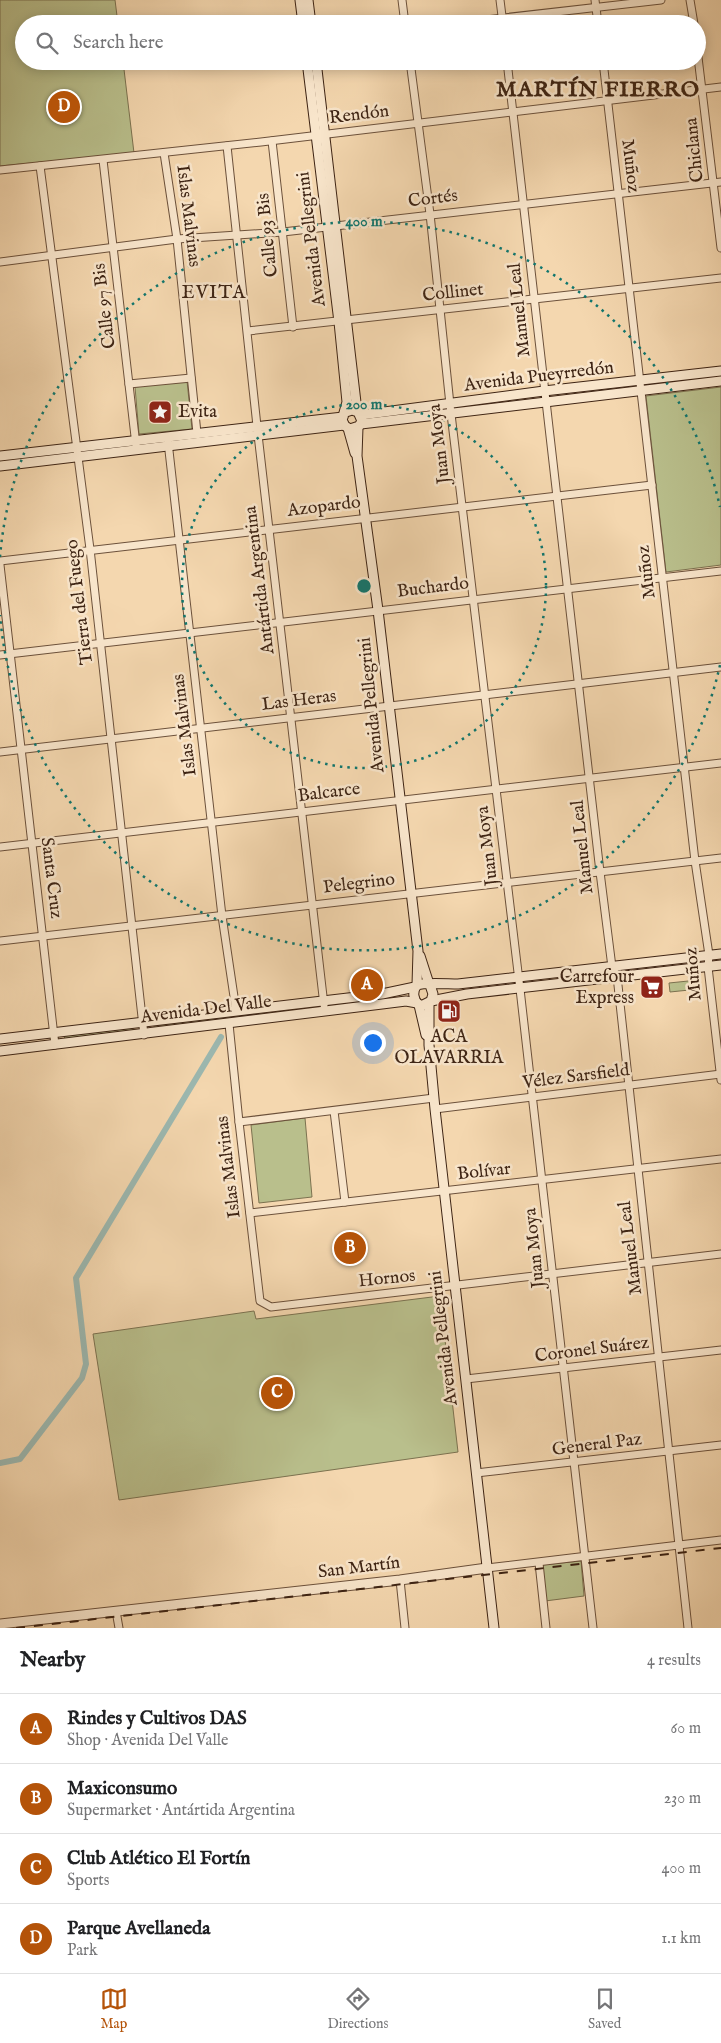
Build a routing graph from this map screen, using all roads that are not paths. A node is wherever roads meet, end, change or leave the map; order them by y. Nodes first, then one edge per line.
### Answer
1 (300, 0) edge
2 (308, 0) edge
3 (402, 0) edge
4 (500, 0) edge
5 (661, 0) edge
6 (690, 0) edge
7 (596, 4) edge
8 (302, 15) edge
9 (310, 15) edge
10 (404, 15) edge
11 (502, 15) edge
12 (531, 15) edge
13 (692, 15) edge
14 (309, 70) edge
15 (317, 70) edge
16 (411, 70) edge
17 (508, 70) edge
18 (603, 70) edge
19 (700, 70) edge
20 (721, 87) edge
21 (703, 89) junction
22 (607, 100) junction
23 (512, 111) junction
24 (418, 123) junction
25 (321, 135) junction
26 (272, 141) junction
27 (227, 146) junction
28 (164, 153) junction
29 (103, 160) junction
30 (40, 166) junction
31 (0, 170) edge
32 (717, 182) edge
33 (619, 192) junction
34 (523, 204) junction
35 (430, 214) junction
36 (331, 226) junction
37 (284, 232) junction
38 (237, 235) junction
39 (177, 239) junction
40 (114, 248) junction
41 (721, 248) edge
42 (50, 256) junction
43 (0, 262) edge
44 (721, 278) edge
45 (630, 287) junction
46 (535, 300) junction
47 (440, 309) junction
48 (342, 321) junction
49 (293, 327) junction
50 (248, 331) junction
51 (721, 371) edge
52 (191, 378) junction
53 (640, 381) junction
54 (721, 381) edge
55 (130, 384) junction
56 (544, 391) junction
57 (641, 392) junction
58 (547, 402) junction
59 (450, 409) junction
60 (359, 419) junction
61 (345, 421) junction
62 (257, 430) junction
63 (196, 433) junction
64 (167, 440) junction
65 (136, 444) junction
66 (75, 448) junction
67 (0, 456) edge
68 (357, 456) junction
69 (78, 458) junction
70 (0, 466) edge
71 (652, 485) junction
72 (556, 495) junction
73 (463, 507) junction
74 (364, 517) junction
75 (269, 529) junction
76 (180, 539) junction
77 (90, 549) junction
78 (0, 561) edge
79 (0, 565) edge
80 (721, 571) edge
81 (663, 577) junction
82 (568, 589) junction
83 (474, 598) junction
84 (378, 610) junction
85 (281, 623) junction
86 (189, 634) junction
87 (101, 644) junction
88 (11, 654) junction
89 (0, 655) edge
90 (721, 667) edge
91 (674, 672) junction
92 (579, 683) junction
93 (484, 694) junction
94 (388, 704) junction
95 (292, 717) junction
96 (201, 728) junction
97 (111, 739) junction
98 (21, 750) junction
99 (0, 752) edge
100 (721, 763) edge
101 (685, 768) junction
102 (590, 777) junction
103 (496, 789) junction
104 (399, 800) junction
105 (302, 811) junction
106 (212, 822) junction
107 (122, 832) junction
108 (31, 843) junction
109 (0, 847) edge
110 (721, 858) edge
111 (695, 861) junction
112 (600, 872) junction
113 (508, 883) junction
114 (411, 893) junction
115 (313, 905) junction
116 (222, 916) junction
117 (133, 926) junction
118 (43, 936) junction
119 (0, 941) edge
120 (418, 951) junction
121 (721, 954) edge
122 (709, 955) junction
123 (721, 965) edge
124 (708, 966) junction
125 (612, 967) junction
126 (617, 976) junction
127 (519, 978) junction
128 (429, 985) junction
129 (416, 986) junction
130 (520, 989) junction
131 (324, 1000) junction
132 (430, 1002) junction
133 (418, 1004) junction
134 (236, 1010) junction
135 (325, 1010) junction
136 (144, 1023) junction
137 (230, 1024) junction
138 (54, 1033) junction
139 (144, 1035) junction
140 (0, 1039) edge
141 (429, 1044) junction
142 (55, 1045) junction
143 (0, 1051) edge
144 (721, 1076) edge
145 (629, 1086) junction
146 (532, 1097) junction
147 (434, 1098) junction
148 (435, 1109) junction
149 (334, 1111) junction
150 (239, 1122) junction
151 (721, 1159) edge
152 (636, 1169) junction
153 (542, 1180) junction
154 (444, 1191) junction
155 (345, 1202) junction
156 (250, 1213) junction
157 (721, 1254) edge
158 (648, 1262) junction
159 (552, 1272) junction
160 (455, 1286) junction
161 (265, 1306) joint
162 (721, 1350) edge
163 (658, 1357) junction
164 (563, 1369) junction
165 (466, 1379) junction
166 (721, 1445) edge
167 (669, 1451) junction
168 (575, 1463) junction
169 (476, 1473) junction
170 (721, 1540) edge
171 (679, 1545) junction
172 (584, 1557) junction
173 (539, 1563) junction
174 (487, 1568) junction
175 (400, 1580) junction
176 (116, 1611) junction
177 (0, 1624) edge
178 (119, 1628) edge
179 (405, 1628) edge
180 (494, 1628) edge
181 (546, 1628) edge
182 (593, 1628) edge
183 (688, 1628) edge

1 - 8 main road
2 - 9 main road
3 - 10 street
4 - 11 street
5 - 7 street
6 - 13 street
7 - 12 street
14 - 25 main road, Avenida Pellegrini
15 - 25 main road, Avenida Pellegrini
16 - 24 street, Juan Moya
17 - 23 street, Manuel Leal
18 - 22 street, Muñoz
19 - 21 street, Chiclana
20 - 21 street, Rendón
21 - 22 street, Rendón
21 - 32 street, Chiclana
22 - 23 street, Rendón
22 - 33 street, Muñoz
23 - 24 street, Rendón
23 - 34 street, Manuel Leal
24 - 25 street, Rendón
24 - 35 street, Juan Moya
25 - 26 street, Rendón
25 - 36 main road, Avenida Pellegrini
26 - 27 street, Rendón
26 - 37 street, Calle 93 Bis
27 - 28 street, Rendón
27 - 38 street, Antártida Argentina
28 - 29 street, Rendón
28 - 39 street, Islas Malvinas
29 - 30 street, Rendón
29 - 40 street, Calle 97 Bis
30 - 31 street, Rendón
30 - 42 street, Tierra del Fuego
32 - 33 street, Cortés
32 - 41 street, Chiclana
33 - 34 street, Cortés
33 - 45 street, Muñoz
34 - 35 street, Cortés
34 - 46 street, Manuel Leal
35 - 36 street, Cortés
35 - 47 street, Juan Moya
36 - 37 street, Cortés
36 - 48 main road, Avenida Pellegrini
37 - 38 street, Cortés
37 - 49 street, Calle 93 Bis
38 - 39 street, Cortés
38 - 50 street, Antártida Argentina
39 - 40 street, Cortés
39 - 52 street, Islas Malvinas
40 - 42 street, Cortés
40 - 55 street, Calle 97 Bis
42 - 43 street, Cortés
42 - 66 street, Tierra del Fuego
44 - 45 street, Collinet
45 - 46 street, Collinet
45 - 53 street, Muñoz
46 - 47 street, Collinet
46 - 56 street, Manuel Leal
47 - 48 street, Collinet
47 - 59 street, Juan Moya
48 - 49 street, Collinet
48 - 60 main road, Avenida Pellegrini
48 - 61 main road, Avenida Pellegrini
49 - 50 street, Collinet
50 - 62 street, Antártida Argentina
51 - 53 main road, Avenida Pueyrredón
52 - 55 street
52 - 63 street, Islas Malvinas
53 - 56 main road, Avenida Pueyrredón
53 - 57 street, Muñoz
54 - 57 main road, Avenida Pueyrredón
55 - 65 street, Calle 97 Bis
56 - 58 street, Manuel Leal
56 - 59 main road, Avenida Pueyrredón
57 - 58 main road, Avenida Pueyrredón
57 - 71 street, Muñoz
58 - 59 main road, Avenida Pueyrredón
58 - 72 street, Manuel Leal
59 - 60 main road, Avenida Pueyrredón
59 - 73 street, Juan Moya
60 - 61 main road
60 - 61 main road
60 - 68 main road, Avenida Pellegrini
61 - 62 main road
61 - 68 main road, Avenida Pellegrini
62 - 63 main road
62 - 64 main road
62 - 75 street, Antártida Argentina
63 - 64 main road
64 - 65 main road
64 - 76 street, Islas Malvinas
65 - 66 main road
65 - 69 main road
66 - 67 main road
66 - 69 street, Tierra del Fuego
68 - 74 main road, Avenida Pellegrini
69 - 70 main road
69 - 77 street, Tierra del Fuego
71 - 72 street, Azopardo
71 - 81 street, Muñoz
72 - 73 street, Azopardo
72 - 82 street, Manuel Leal
73 - 74 street, Azopardo
73 - 83 street, Juan Moya
74 - 75 street, Azopardo
74 - 84 main road, Avenida Pellegrini
75 - 76 street, Azopardo
75 - 85 street, Antártida Argentina
76 - 77 street, Azopardo
76 - 86 street, Islas Malvinas
77 - 78 street, Azopardo
77 - 87 street, Tierra del Fuego
79 - 88 street, Santa Cruz
80 - 81 street, Buchardo
81 - 82 street, Buchardo
81 - 91 street, Muñoz
82 - 83 street, Buchardo
82 - 92 street, Manuel Leal
83 - 84 street, Buchardo
83 - 93 street, Juan Moya
84 - 85 street, Buchardo
84 - 94 main road, Avenida Pellegrini
85 - 86 street, Buchardo
85 - 95 street, Antártida Argentina
86 - 87 street, Buchardo
86 - 96 street, Islas Malvinas
87 - 88 street, Buchardo
87 - 97 street, Tierra del Fuego
88 - 89 street, Buchardo
88 - 98 street, Santa Cruz
90 - 91 street, Las Heras
91 - 92 street, Las Heras
91 - 101 street, Muñoz
92 - 93 street, Las Heras
92 - 102 street, Manuel Leal
93 - 94 street, Las Heras
93 - 103 street, Juan Moya
94 - 95 street, Las Heras
94 - 104 main road, Avenida Pellegrini
95 - 96 street, Las Heras
95 - 105 street, Antártida Argentina
96 - 97 street, Las Heras
96 - 106 street, Islas Malvinas
97 - 98 street, Las Heras
97 - 107 street, Tierra del Fuego
98 - 99 street, Las Heras
98 - 108 street, Santa Cruz
100 - 101 street, Balcarce
101 - 102 street, Balcarce
101 - 111 street, Muñoz
102 - 103 street, Balcarce
102 - 112 street, Manuel Leal
103 - 104 street, Balcarce
103 - 113 street, Juan Moya
104 - 105 street, Balcarce
104 - 114 main road, Avenida Pellegrini
105 - 106 street, Balcarce
105 - 115 street, Antártida Argentina
106 - 107 street, Balcarce
106 - 116 street, Islas Malvinas
107 - 108 street, Balcarce
107 - 117 street, Tierra del Fuego
108 - 109 street, Balcarce
108 - 118 street, Santa Cruz
110 - 111 street, Pelegrino
111 - 112 street, Pelegrino
111 - 122 street, Muñoz
112 - 113 street, Pelegrino
112 - 125 street, Manuel Leal
113 - 114 street, Pelegrino
113 - 127 street, Juan Moya
114 - 115 street, Pelegrino
114 - 120 main road, Avenida Pellegrini
115 - 116 street, Pelegrino
115 - 131 street, Antártida Argentina
116 - 117 street, Pelegrino
116 - 134 street, Islas Malvinas
117 - 118 street, Pelegrino
117 - 136 street, Tierra del Fuego
118 - 119 street, Pelegrino
118 - 138 street, Santa Cruz
120 - 128 main road, Avenida Pellegrini
120 - 129 main road, Avenida Pellegrini
121 - 122 main road
122 - 124 street, Muñoz
122 - 125 main road
123 - 124 main road
124 - 126 main road
124 - 144 street, Muñoz
125 - 126 street, Manuel Leal
125 - 127 main road
126 - 130 main road
126 - 145 street, Manuel Leal
127 - 128 main road
127 - 130 street, Juan Moya
128 - 129 main road, Avenida Del Valle
128 - 132 main road, Avenida Pellegrini
129 - 131 main road, Avenida Del Valle
129 - 133 main road, Avenida Pellegrini
130 - 132 main road
130 - 146 street, Juan Moya
131 - 134 main road, Avenida Del Valle
131 - 135 street, Antártida Argentina
132 - 133 main road, Avenida Del Valle
132 - 141 main road, Avenida Pellegrini
133 - 135 main road, Avenida Del Valle
133 - 141 main road, Avenida Pellegrini
134 - 136 main road, Avenida Del Valle
135 - 137 main road, Avenida Del Valle
136 - 138 main road, Avenida Del Valle
136 - 139 street, Tierra del Fuego
137 - 139 main road, Avenida Del Valle
137 - 150 street, Islas Malvinas
138 - 140 main road, Avenida Del Valle
138 - 142 street, Santa Cruz
139 - 142 main road, Avenida Del Valle
141 - 147 main road, Avenida Pellegrini
142 - 143 main road, Avenida Del Valle
144 - 145 street, Vélez Sarsfield
145 - 146 street, Vélez Sarsfield
145 - 152 street, Manuel Leal
146 - 148 street, Vélez Sarsfield
146 - 153 street, Juan Moya
147 - 148 main road, Avenida Pellegrini
147 - 149 street
148 - 154 main road, Avenida Pellegrini
149 - 150 street
149 - 155 street
150 - 156 street, Islas Malvinas
151 - 152 street, Bolívar
152 - 153 street, Bolívar
152 - 158 street, Manuel Leal
153 - 154 street, Bolívar
153 - 159 street, Juan Moya
154 - 155 street, Bolívar
154 - 160 main road, Avenida Pellegrini
155 - 156 street, Bolívar
156 - 161 street, Islas Malvinas
157 - 158 street, Hornos
158 - 159 street, Hornos
158 - 163 street, Manuel Leal
159 - 160 street, Hornos
159 - 164 street, Juan Moya
160 - 161 street, Hornos
160 - 165 main road, Avenida Pellegrini
162 - 163 street, Coronel Suárez
163 - 164 street, Coronel Suárez
163 - 167 street, Manuel Leal
164 - 165 street, Coronel Suárez
164 - 168 street, Juan Moya
165 - 169 main road, Avenida Pellegrini
166 - 167 street, General Paz
167 - 168 street, General Paz
167 - 171 street, Manuel Leal
168 - 169 street, General Paz
168 - 172 street, Juan Moya
169 - 174 main road, Avenida Pellegrini
170 - 171 street, San Martín
171 - 172 street, San Martín
171 - 183 street, Manuel Leal
172 - 173 street, San Martín
172 - 182 street, Juan Moya
173 - 174 street, San Martín
173 - 181 street
174 - 175 main road, San Martín
174 - 180 main road, Avenida Pellegrini
175 - 176 main road, San Martín
175 - 179 street
176 - 177 main road, San Martín
176 - 178 street

